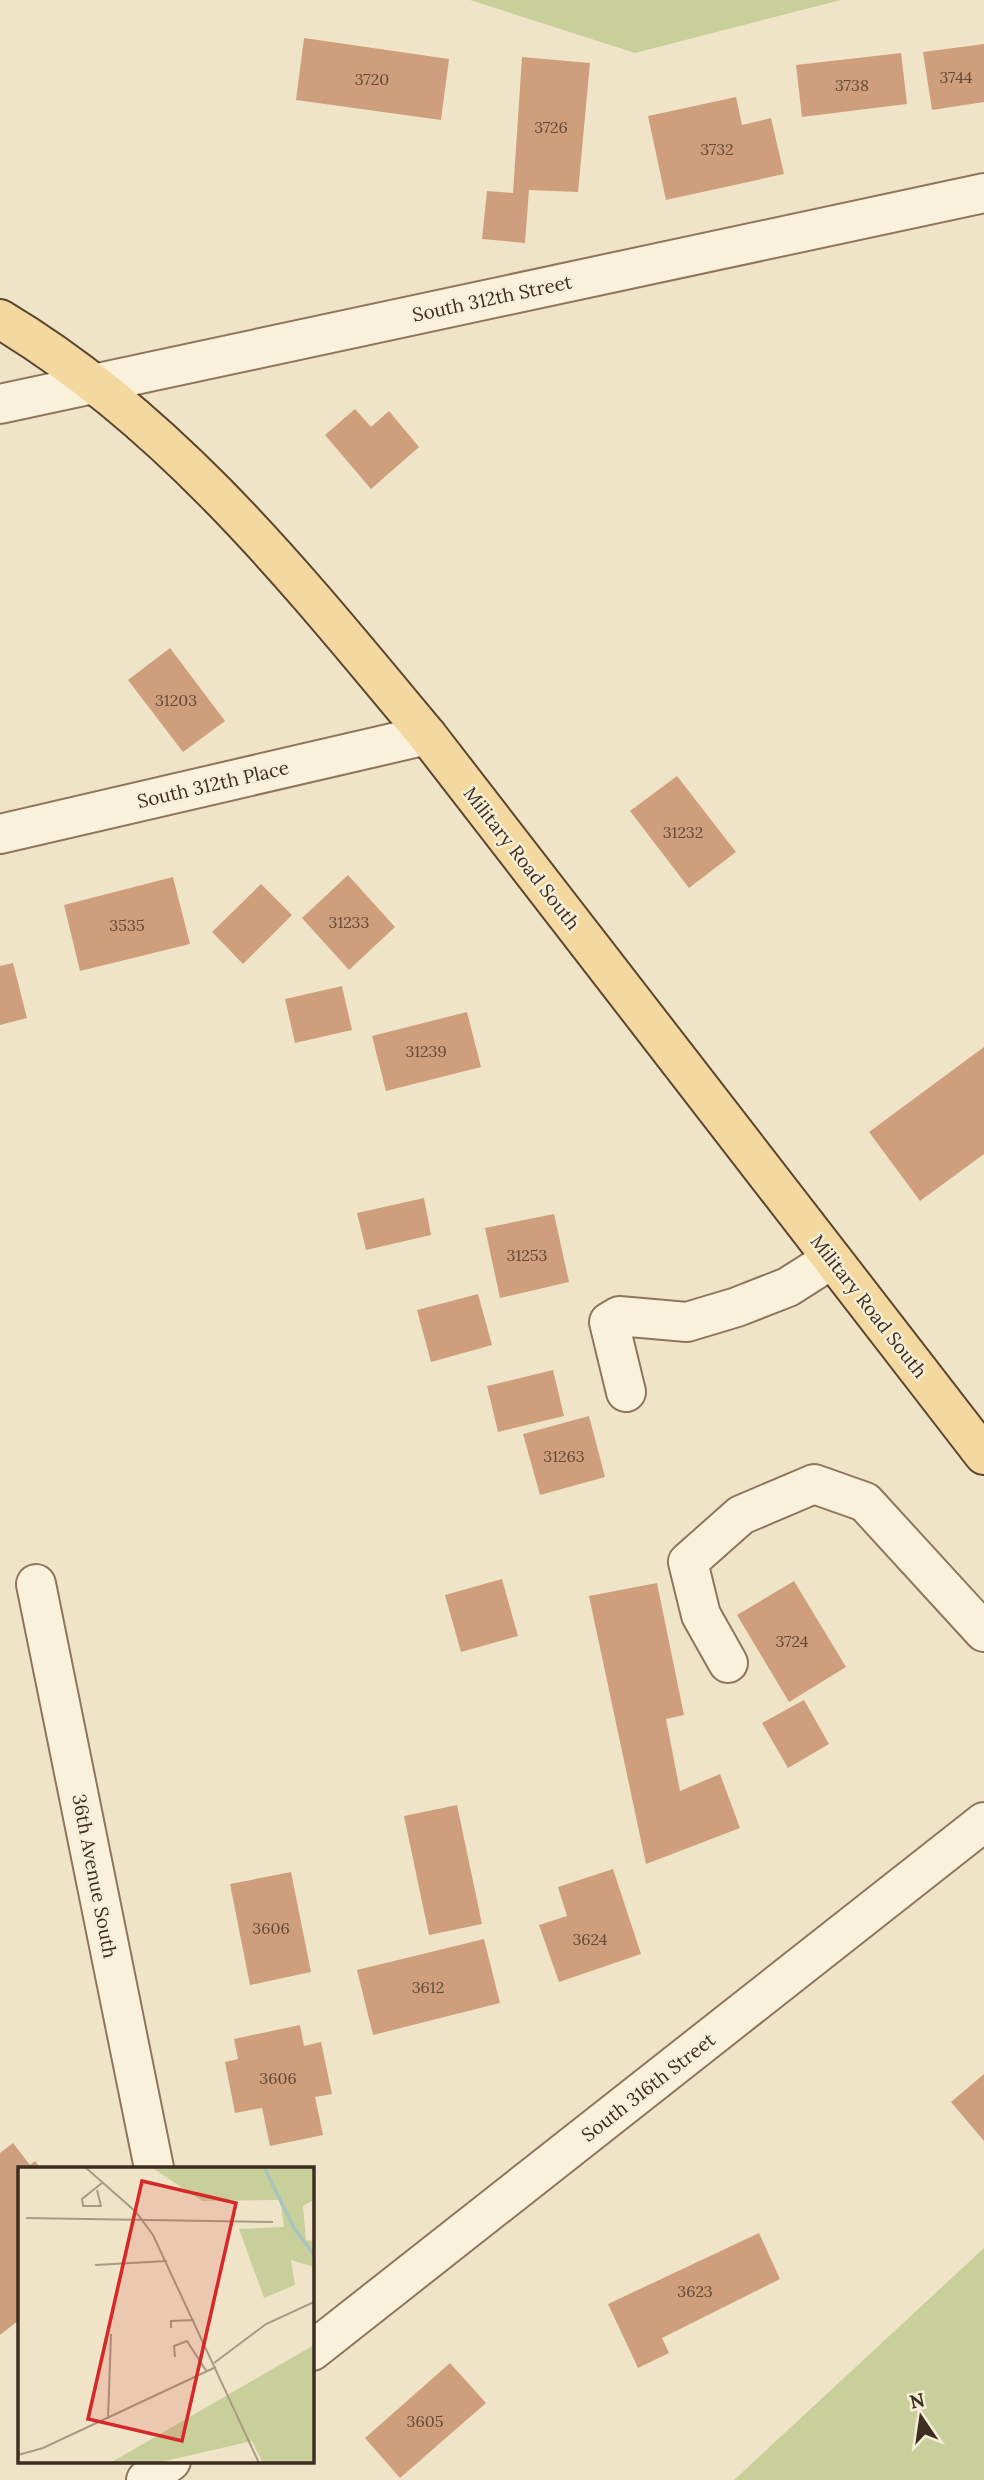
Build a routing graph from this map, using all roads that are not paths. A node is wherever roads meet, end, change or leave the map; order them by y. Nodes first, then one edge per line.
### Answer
1 (984, 192) edge
2 (0, 319) edge
3 (95, 384) junction
4 (0, 404) edge
5 (427, 735) junction
6 (0, 834) edge
7 (832, 1259) junction
8 (626, 1392) dead end
9 (984, 1455) edge
10 (36, 1584) dead end
11 (984, 1632) edge
12 (728, 1663) dead end
13 (984, 1822) edge
14 (154, 2167) edge
15 (313, 2350) edge
16 (170, 2462) edge
17 (146, 2480) edge

1 - 3 street, South 312th Street
2 - 3 main road, Military Road South
3 - 4 street, South 312th Street
3 - 5 main road, Military Road South
5 - 6 street, South 312th Place
5 - 7 main road, Military Road South
7 - 8 street
7 - 9 main road, Military Road South
10 - 14 street, 36th Avenue South
11 - 12 street
13 - 15 street, South 316th Street
16 - 17 street

